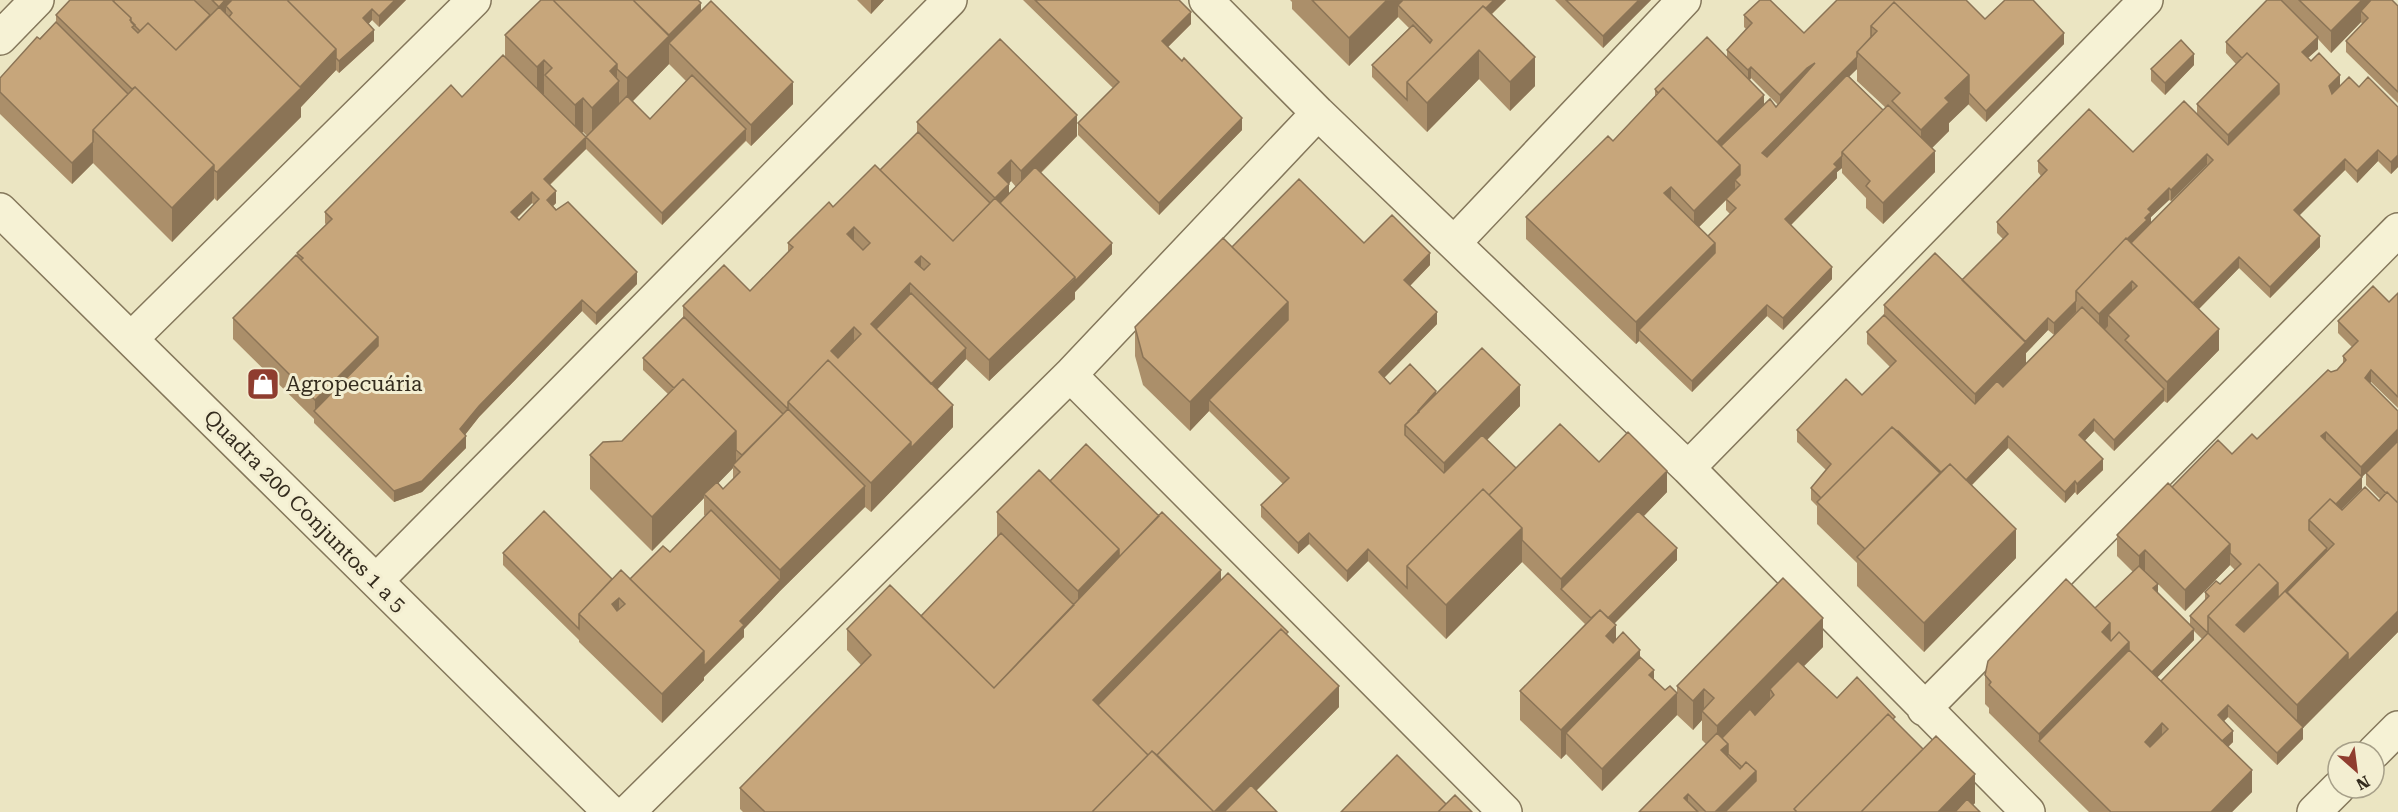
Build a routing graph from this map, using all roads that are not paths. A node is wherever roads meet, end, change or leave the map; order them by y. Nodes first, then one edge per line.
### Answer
1 (37, 0) edge
2 (474, 0) edge
3 (950, 0) edge
4 (1684, 0) edge
5 (2144, 1) edge
6 (1214, 2) edge
7 (0, 38) edge
8 (1318, 113) junction
9 (0, 210) edge
10 (2398, 230) edge
11 (1454, 243) junction
12 (131, 339) junction
13 (1070, 375) junction
14 (1688, 468) junction
15 (376, 581) junction
16 (1924, 709) junction
17 (2326, 800) edge
18 (610, 812) edge
19 (628, 812) edge
20 (1504, 812) edge
21 (2028, 812) edge
22 (2314, 812) edge

1 - 7 street
2 - 12 street
3 - 15 street
4 - 11 street
5 - 14 street
6 - 8 street
8 - 11 street
8 - 13 street
9 - 12 street, Quadra 200 Conjuntos 1 a 5
10 - 16 street
11 - 14 street
12 - 15 street, Quadra 200 Conjuntos 1 a 5
13 - 19 street
13 - 20 street
14 - 16 street
15 - 18 street, Quadra 200 Conjuntos 1 a 5
16 - 21 street
17 - 22 street

